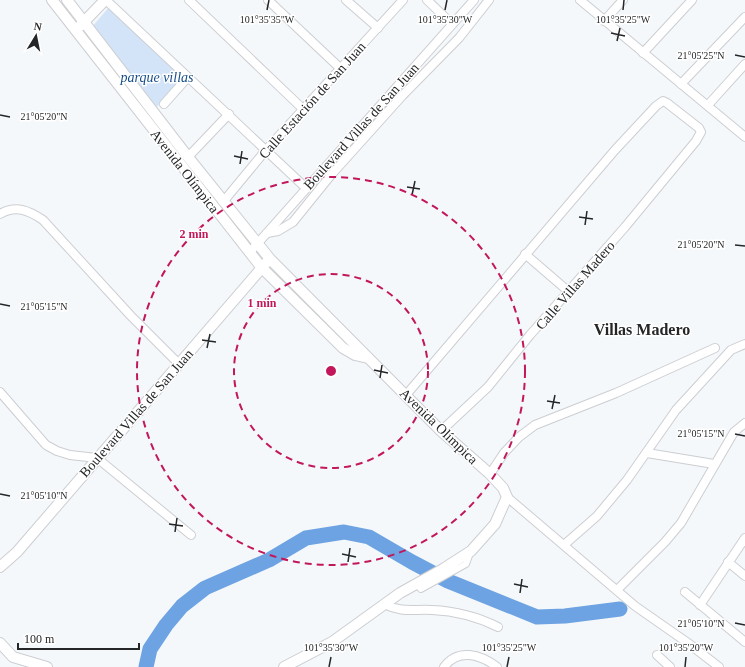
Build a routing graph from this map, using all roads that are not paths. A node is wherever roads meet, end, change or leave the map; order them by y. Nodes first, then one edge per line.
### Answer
1 (52, 0) edge
2 (67, 0) edge
3 (106, 0) edge
4 (189, 0) edge
5 (268, 0) edge
6 (346, 0) edge
7 (403, 0) edge
8 (427, 0) edge
9 (474, 0) edge
10 (489, 0) edge
11 (580, 0) edge
12 (624, 0) edge
13 (692, 0) edge
14 (745, 17) edge
15 (604, 21) junction
16 (85, 22) junction
17 (452, 24) junction
18 (378, 28) junction
19 (76, 30) junction
20 (644, 53) junction
21 (745, 64) edge
22 (341, 69) junction
23 (188, 77) junction
24 (681, 84) junction
25 (164, 104) dead end
26 (708, 106) junction
27 (304, 110) junction
28 (229, 114) junction
29 (745, 136) edge
30 (266, 150) junction
31 (188, 157) junction
32 (306, 188) junction
33 (223, 202) junction
34 (0, 214) edge
35 (267, 233) junction
36 (257, 243) junction
37 (250, 252) junction
38 (525, 254) junction
39 (270, 259) junction
40 (262, 268) junction
41 (568, 292) junction
42 (745, 344) edge
43 (715, 348) dead end
44 (368, 358) junction
45 (178, 363) junction
46 (0, 392) edge
47 (406, 395) junction
48 (745, 423) edge
49 (441, 431) junction
50 (647, 453) junction
51 (97, 458) junction
52 (714, 464) junction
53 (490, 474) junction
54 (507, 497) junction
55 (191, 535) dead end
56 (745, 538) edge
57 (564, 545) junction
58 (728, 562) junction
59 (0, 567) edge
60 (745, 576) edge
61 (617, 590) junction
62 (685, 592) dead end
63 (384, 604) junction
64 (700, 605) junction
65 (498, 627) dead end
66 (745, 642) edge
67 (0, 643) edge
68 (657, 655) dead end
69 (47, 667) edge
70 (284, 667) edge
71 (444, 667) edge
72 (497, 667) edge
73 (670, 667) edge
74 (719, 667) edge

1 - 19 street, Avenida Olímpica
2 - 16 street, Avenida Olímpica
3 - 16 street
3 - 23 street
4 - 27 street
5 - 22 street
6 - 18 street
7 - 18 street, Calle Estación de San Juan
8 - 17 street
9 - 17 street, Boulevard Villas de San Juan
10 - 35 street
11 - 15 street
12 - 15 street
13 - 20 street
14 - 24 street
15 - 20 street
16 - 19 street
16 - 31 street, Avenida Olímpica
17 - 32 street, Boulevard Villas de San Juan
18 - 22 street, Calle Estación de San Juan
19 - 37 street, Avenida Olímpica
20 - 24 street
21 - 26 street
22 - 27 street, Calle Estación de San Juan
23 - 25 street
23 - 28 street
24 - 26 street
26 - 29 street
27 - 30 street, Calle Estación de San Juan
28 - 30 street
28 - 31 street
30 - 32 street
30 - 33 street, Calle Estación de San Juan
31 - 33 street, Avenida Olímpica
32 - 35 street, Boulevard Villas de San Juan
33 - 36 street, Avenida Olímpica
34 - 45 street
35 - 36 street, Boulevard Villas de San Juan
36 - 37 street, Boulevard Villas de San Juan
36 - 39 street, Avenida Olímpica
37 - 40 street, Avenida Olímpica
38 - 41 street
38 - 41 street, Calle Villas Madero
38 - 47 street
39 - 40 street, Boulevard Villas de San Juan
39 - 44 street, Avenida Olímpica
40 - 44 street, Avenida Olímpica
40 - 45 street, Boulevard Villas de San Juan
41 - 49 street, Calle Villas Madero
42 - 50 street
43 - 53 street
44 - 47 street, Avenida Olímpica
45 - 51 street, Boulevard Villas de San Juan
46 - 51 street
47 - 49 street, Avenida Olímpica
48 - 52 street
49 - 53 street, Avenida Olímpica
50 - 52 street
50 - 57 street
51 - 55 street
51 - 59 street, Boulevard Villas de San Juan
52 - 61 street
53 - 54 street, Avenida Olímpica
54 - 57 street
54 - 63 street
56 - 58 street
57 - 61 street
58 - 60 street
58 - 64 street
61 - 74 street
62 - 64 street
63 - 65 street
63 - 70 street
64 - 66 street
67 - 69 street
68 - 73 street
71 - 72 street

